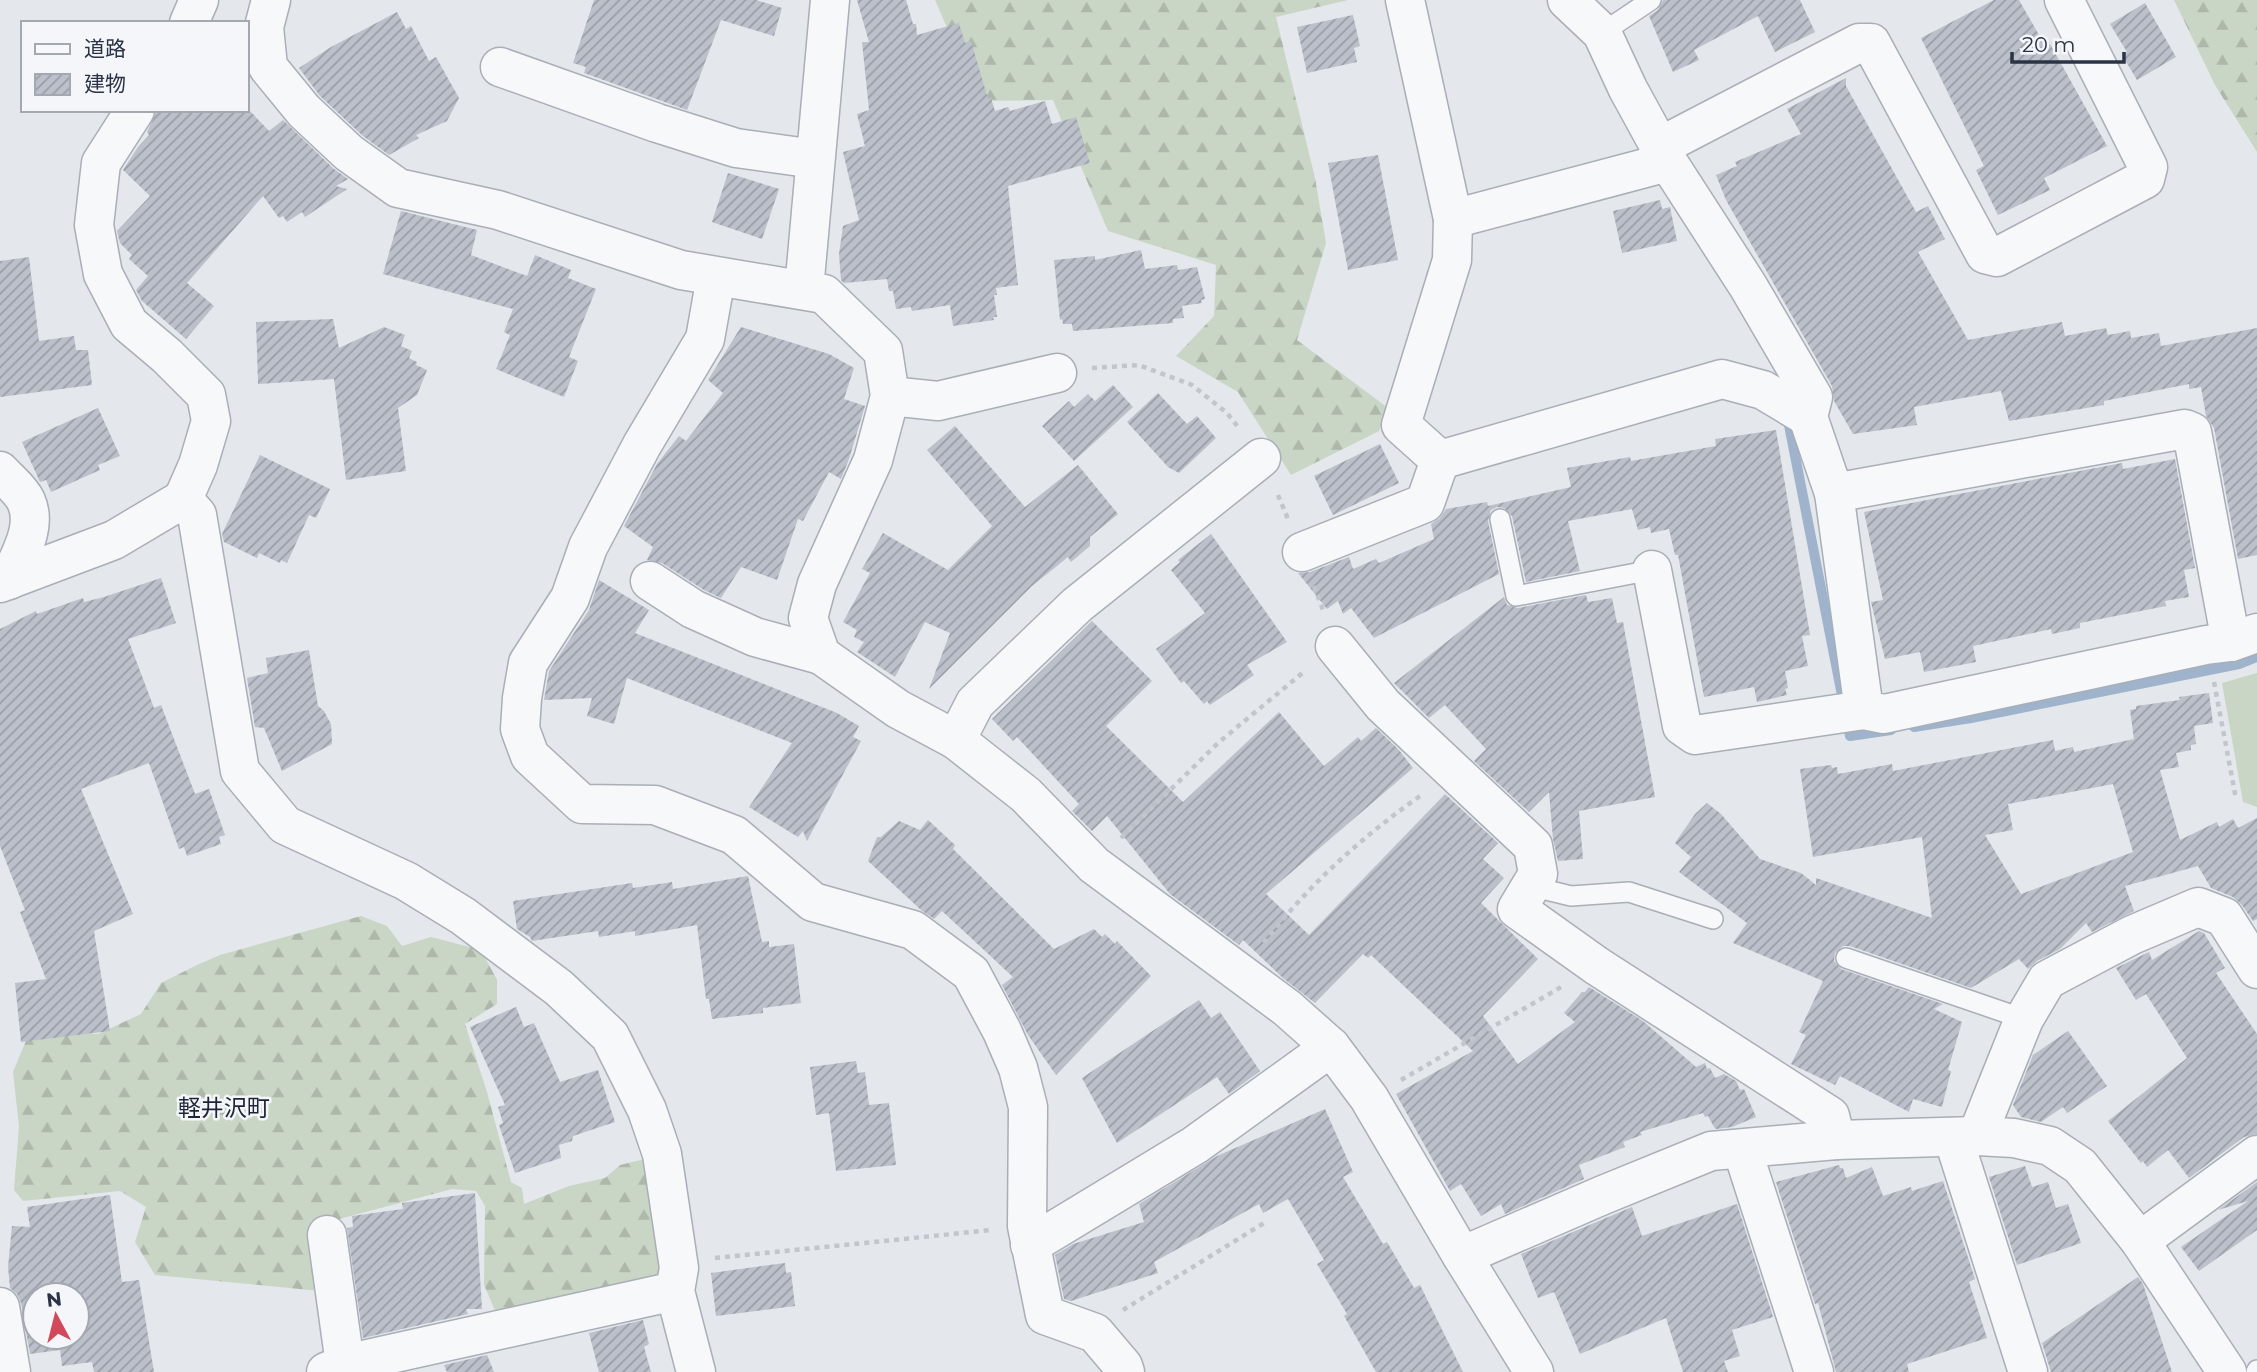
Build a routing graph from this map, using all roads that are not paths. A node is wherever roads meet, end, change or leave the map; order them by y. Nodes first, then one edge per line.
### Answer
1 (200, 0) edge
2 (271, 0) edge
3 (830, 0) edge
4 (1405, 0) edge
5 (1567, 0) edge
6 (1651, 0) edge
7 (2064, 0) edge
8 (190, 21) edge
9 (1602, 33) junction
10 (500, 67) dead end
11 (134, 112) edge
12 (1665, 154) junction
13 (815, 159) junction
14 (1453, 219) junction
15 (716, 277) junction
16 (804, 290) junction
17 (1057, 373) dead end
18 (890, 396) junction
19 (1808, 417) junction
20 (1261, 458) dead end
21 (1440, 460) junction
22 (0, 471) edge
23 (1834, 492) junction
24 (183, 499) junction
25 (1500, 519) dead end
26 (1302, 552) dead end
27 (1652, 570) joint
28 (650, 581) dead end
29 (4, 582) edge
30 (2231, 640) edge
31 (1335, 646) road end
32 (821, 655) junction
33 (1864, 710) junction
34 (956, 740) junction
35 (1530, 886) junction
36 (1713, 919) dead end
37 (1846, 958) dead end
38 (2257, 969) edge
39 (2024, 1019) junction
40 (1331, 1047) junction
41 (1965, 1137) junction
42 (1836, 1140) junction
43 (1742, 1149) junction
44 (2257, 1155) edge
45 (327, 1235) dead end
46 (1029, 1236) junction
47 (2140, 1241) junction
48 (1462, 1256) junction
49 (677, 1279) junction
50 (0, 1307) edge
51 (2257, 1363) edge
52 (340, 1369) edge
53 (11, 1372) edge
54 (695, 1372) edge
55 (1125, 1372) edge
56 (1534, 1372) edge
57 (1814, 1372) edge
58 (2028, 1372) edge
59 (2227, 1372) edge
60 (2236, 1372) edge

1 - 8 street
2 - 15 street
3 - 13 street
4 - 14 street
5 - 9 street
6 - 9 lane
7 - 12 street
9 - 12 street
10 - 13 street
11 - 24 street
12 - 14 street
12 - 19 street
13 - 16 street
14 - 21 street
15 - 16 street
15 - 46 street
16 - 18 street
17 - 18 street
18 - 32 street
19 - 21 street
19 - 23 street
20 - 34 street
21 - 26 street
22 - 29 street
23 - 30 street
23 - 33 street
24 - 29 street
24 - 49 street
25 - 27 lane
27 - 33 street
28 - 32 street
30 - 33 street
31 - 35 street
32 - 34 street
34 - 40 street
35 - 36 lane
35 - 42 street
37 - 39 lane
38 - 39 street
39 - 41 street
40 - 46 street
40 - 48 street
41 - 42 street
41 - 47 street
41 - 58 street
42 - 43 street
43 - 48 street
43 - 57 street
44 - 47 street
45 - 52 street
46 - 55 street
47 - 59 street
48 - 56 street
49 - 52 street
49 - 54 street
50 - 53 street
51 - 60 street

